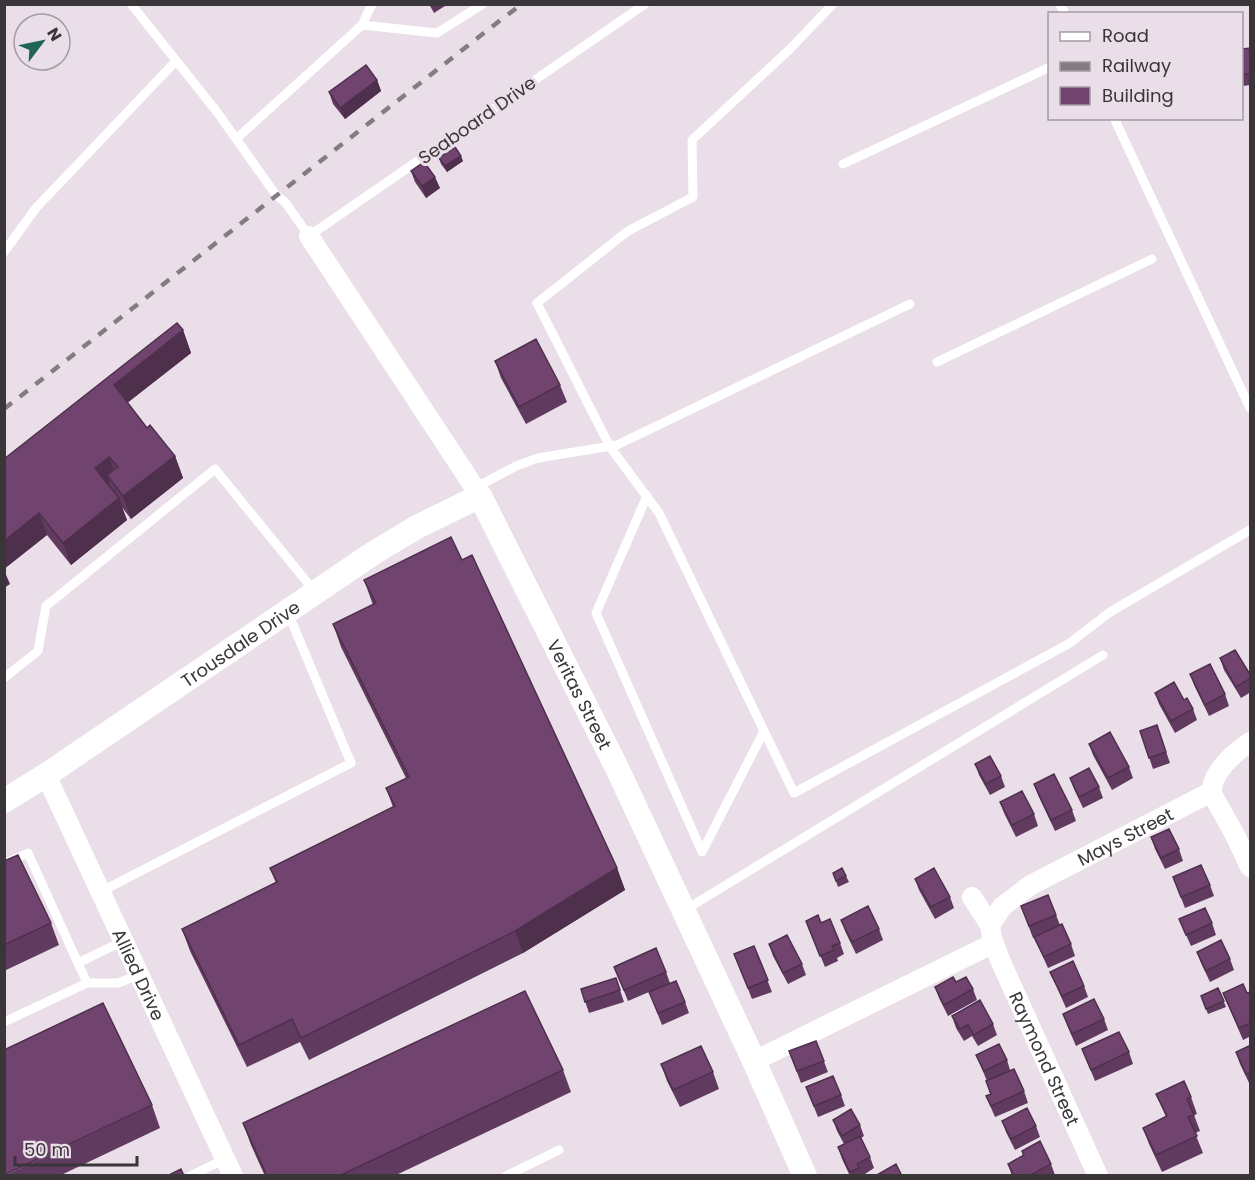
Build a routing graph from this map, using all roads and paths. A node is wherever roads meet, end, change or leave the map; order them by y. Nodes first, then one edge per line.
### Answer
1 (131, 4) edge
2 (372, 4) edge
3 (483, 4) edge
4 (645, 4) edge
5 (833, 4) edge
6 (362, 25) junction
7 (176, 61) junction
8 (1048, 68) edge
9 (1115, 120) edge
10 (236, 139) junction
11 (843, 164) dead end
12 (309, 236) junction
13 (4, 252) edge
14 (1152, 259) dead end
15 (910, 304) dead end
16 (938, 362) dead end
17 (1251, 408) edge
18 (610, 447) junction
19 (478, 492) junction
20 (647, 496) junction
21 (1251, 530) edge
22 (315, 592) junction
23 (287, 610) junction
24 (1103, 655) dead end
25 (4, 678) edge
26 (764, 731) junction
27 (1251, 742) edge
28 (46, 775) junction
29 (1212, 792) junction
30 (4, 801) edge
31 (4, 864) edge
32 (1251, 867) edge
33 (100, 891) junction
34 (972, 897) dead end
35 (684, 911) junction
36 (992, 934) junction
37 (123, 941) junction
38 (78, 963) junction
39 (139, 975) junction
40 (87, 983) junction
41 (4, 1022) edge
42 (754, 1061) junction
43 (560, 1150) dead end
44 (229, 1167) edge
45 (190, 1176) edge
46 (506, 1176) edge
47 (805, 1176) edge
48 (1098, 1176) edge

1 - 7 lane
2 - 6 lane
3 - 6 lane
4 - 12 lane, Seaboard Drive
5 - 18 lane
6 - 10 lane
7 - 10 lane
7 - 13 lane
8 - 11 lane
9 - 17 lane
10 - 12 lane
12 - 19 street, Veritas Street
14 - 16 lane
15 - 18 lane
18 - 19 lane
18 - 20 lane
19 - 22 street, Trousdale Drive
19 - 35 street, Veritas Street
20 - 26 lane
20 - 26 lane
21 - 26 lane
22 - 23 street, Trousdale Drive
22 - 25 lane
23 - 28 street, Trousdale Drive
23 - 33 lane
24 - 35 lane
27 - 29 street
28 - 30 street, Trousdale Drive
28 - 33 street, Allied Drive
29 - 32 street
29 - 36 street, Mays Street
31 - 38 lane
33 - 37 street, Allied Drive
34 - 36 street, Raymond Street
35 - 42 street, Veritas Street
36 - 42 street, Mays Street
36 - 48 street, Raymond Street
37 - 38 lane
37 - 39 street, Allied Drive
38 - 40 lane
39 - 40 lane
39 - 44 street, Allied Drive
40 - 41 lane
42 - 47 street, Veritas Street
43 - 46 lane
44 - 45 lane

